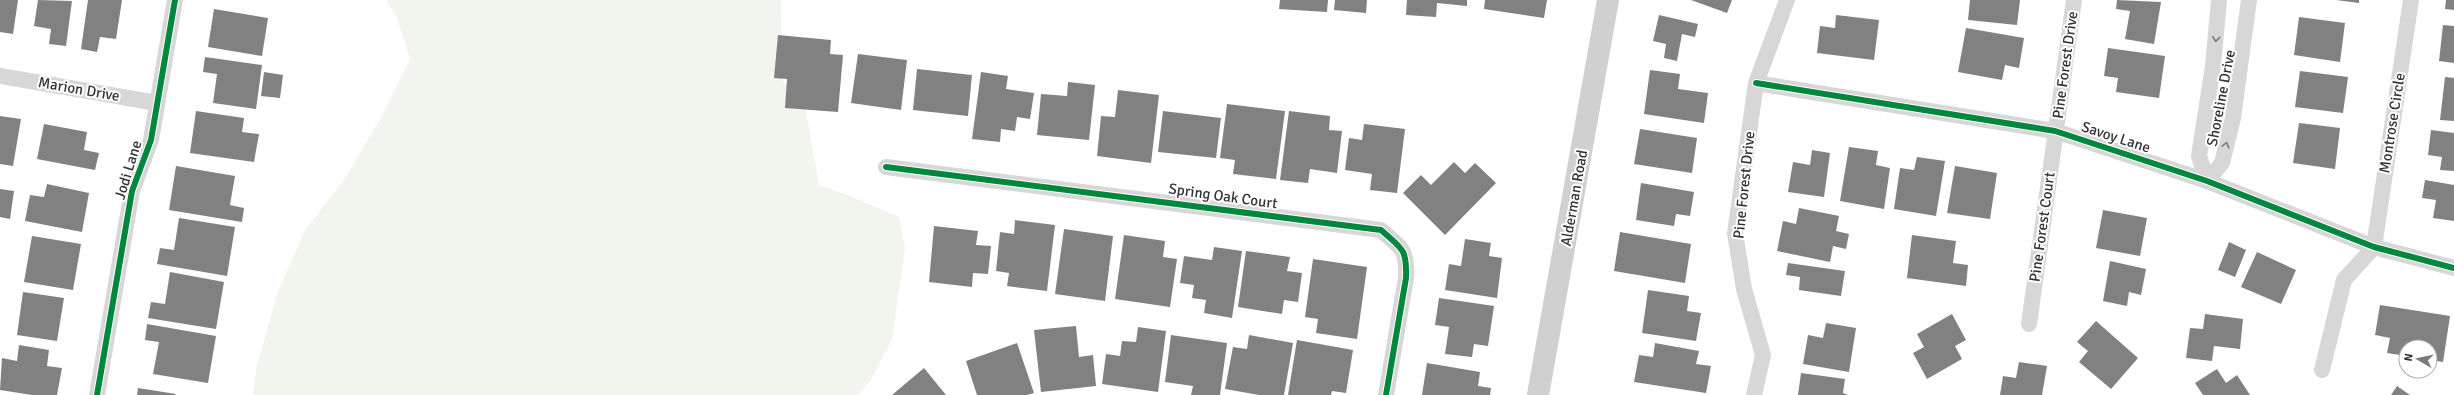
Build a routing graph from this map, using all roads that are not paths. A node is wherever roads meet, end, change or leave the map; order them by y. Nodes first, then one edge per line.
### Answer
1 (174, 0) edge
2 (1608, 0) edge
3 (1787, 0) edge
4 (2074, 0) edge
5 (2219, 0) edge
6 (2249, 0) edge
7 (2411, 0) edge
8 (0, 76) edge
9 (1756, 83) junction
10 (157, 103) junction
11 (2055, 131) junction
12 (886, 167) dead end
13 (2207, 180) junction
14 (2374, 247) junction
15 (2454, 268) edge
16 (2029, 324) dead end
17 (2322, 370) dead end
18 (97, 395) edge
19 (1386, 395) edge
20 (1538, 395) edge
21 (1754, 395) edge

1 - 10 street, Jodi Lane
2 - 20 street, Alderman Road
3 - 9 street, Pine Forest Drive
4 - 11 street, Pine Forest Drive
5 -> 13 street, Shoreline Drive
13 -> 6 street, Shoreline Drive
7 - 14 street, Montrose Circle
8 - 10 street, Marion Drive
9 - 11 street, Savoy Lane
9 - 21 street, Pine Forest Drive
10 - 18 street, Jodi Lane
11 - 13 street, Savoy Lane
11 - 16 street, Pine Forest Court
12 - 19 street, Spring Oak Court
13 - 14 street, Savoy Lane
14 - 15 street, Savoy Lane
14 - 17 street

